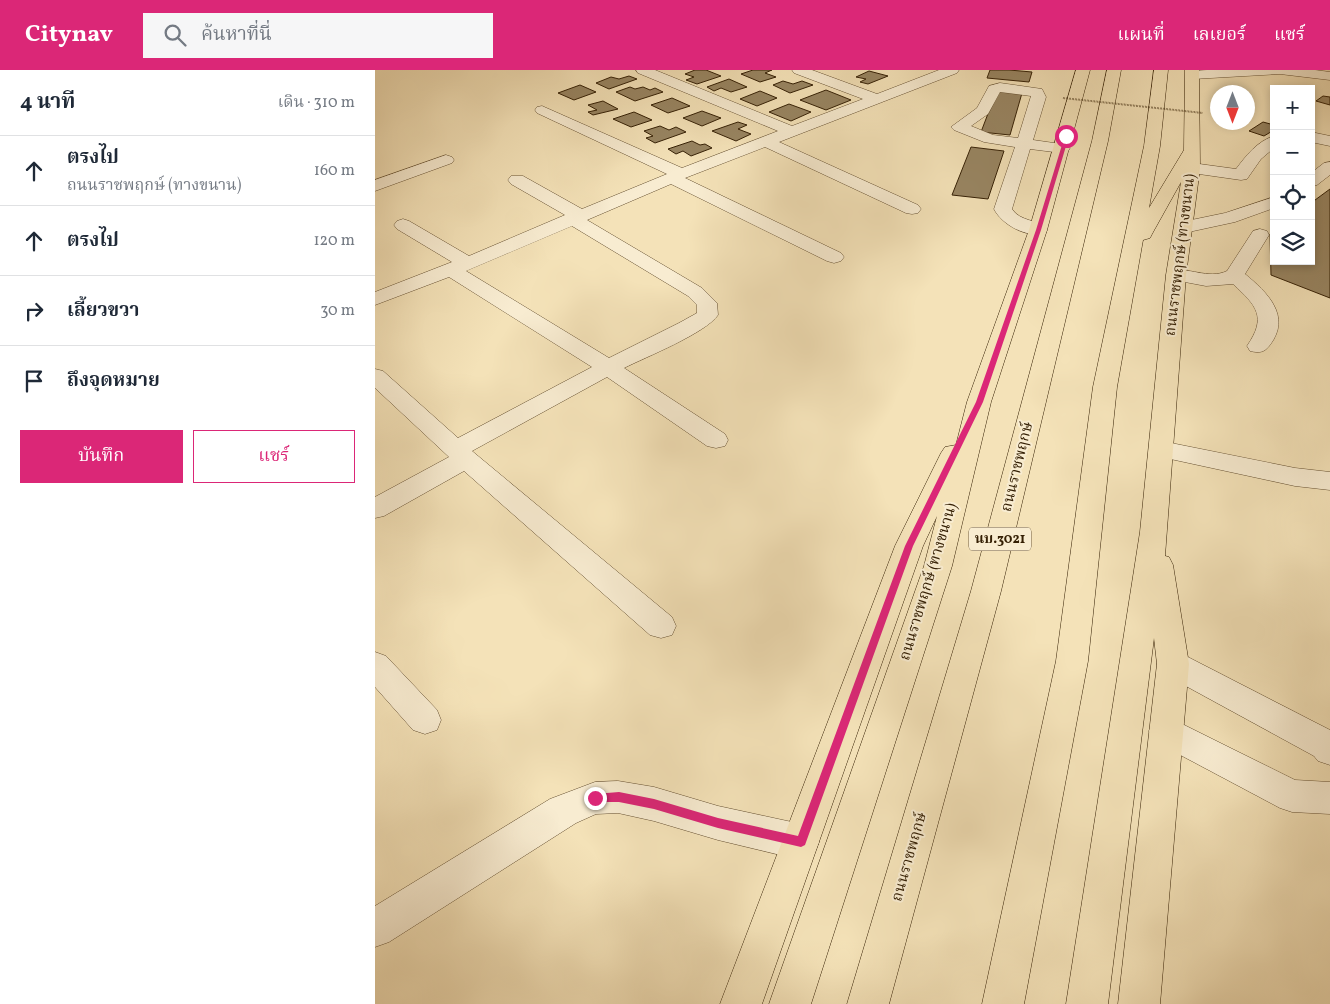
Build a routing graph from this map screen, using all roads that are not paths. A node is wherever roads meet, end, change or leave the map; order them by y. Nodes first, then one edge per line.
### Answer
1 (643, 70) edge
2 (799, 70) edge
3 (952, 70) edge
4 (1083, 70) edge
5 (1114, 70) edge
6 (1161, 70) edge
7 (1327, 76) edge
8 (1192, 77) edge
9 (877, 99) junction
10 (542, 110) dead end
11 (793, 132) junction
12 (1315, 138) edge
13 (1330, 141) edge
14 (767, 142) junction
15 (1064, 142) junction
16 (1270, 143) edge
17 (1025, 144) junction
18 (1192, 158) junction
19 (447, 160) dead end
20 (1330, 167) edge
21 (1241, 175) junction
22 (676, 176) junction
23 (1315, 178) edge
24 (517, 180) dead end
25 (375, 186) edge
26 (1270, 204) edge
27 (912, 209) dead end
28 (1249, 213) junction
29 (576, 216) junction
30 (403, 225) dead end
31 (1184, 227) junction
32 (1038, 230) junction
33 (1260, 235) dead end
34 (1074, 246) junction
35 (1131, 254) junction
36 (834, 257) dead end
37 (459, 266) junction
38 (1176, 275) junction
39 (1234, 275) junction
40 (375, 299) edge
41 (1258, 346) dead end
42 (608, 367) junction
43 (375, 376) edge
44 (979, 402) junction
45 (716, 440) dead end
46 (1161, 449) junction
47 (461, 454) junction
48 (1330, 481) edge
49 (375, 509) edge
50 (1154, 532) junction
51 (661, 626) dead end
52 (1173, 664) junction
53 (375, 665) edge
54 (425, 720) dead end
55 (1166, 731) junction
56 (1330, 750) edge
57 (1330, 798) edge
58 (801, 842) junction
59 (375, 928) edge
60 (741, 1004) edge
61 (790, 1004) edge
62 (867, 1004) edge
63 (1003, 1004) edge
64 (1087, 1004) edge
65 (1139, 1004) edge

1 - 11 street
2 - 9 street
3 - 9 street
4 - 15 main road, ถนนราชพฤกษ์ (ทางขนาน) / นบ.3021
5 - 34 main road, ถนนราชพฤกษ์ / นบ.3021
6 - 35 main road
7 - 8 street
8 - 18 main road, ถนนราชพฤกษ์ (ทางขนาน)
9 - 11 street
10 - 22 street
11 - 14 street
12 - 13 street
14 - 22 street
14 - 27 street
15 - 17 street
15 - 32 main road, ถนนราชพฤกษ์ (ทางขนาน) / นบ.3021
15 - 34 main road
16 - 21 street
17 - 17 street
17 - 32 street
18 - 21 street
18 - 31 main road, ถนนราชพฤกษ์ (ทางขนาน)
18 - 35 main road
19 - 25 street
20 - 23 street
21 - 28 street
22 - 29 street
22 - 36 street
24 - 29 street
26 - 28 street
28 - 31 street
29 - 37 street
29 - 42 street
30 - 37 street
31 - 38 main road, ถนนราชพฤกษ์ (ทางขนาน)
32 - 44 main road, ถนนราชพฤกษ์ (ทางขนาน) / นบ.3021
33 - 39 street
34 - 62 main road, ถนนราชพฤกษ์ / นบ.3021
35 - 63 main road
37 - 40 street
37 - 42 street
38 - 39 street
38 - 46 main road, ถนนราชพฤกษ์ (ทางขนาน)
39 - 41 street
42 - 45 street
42 - 47 street
43 - 47 street
44 - 58 main road
44 - 61 main road, ถนนราชพฤกษ์ (ทางขนาน) / นบ.3021
46 - 48 street
46 - 50 main road, ถนนราชพฤกษ์ (ทางขนาน)
47 - 49 street
47 - 51 street
50 - 52 main road
50 - 64 main road, ถนนราชพฤกษ์ (ทางขนาน)
52 - 55 main road
52 - 56 street
53 - 54 street
55 - 57 street
55 - 65 main road
58 - 59 street
58 - 60 main road

